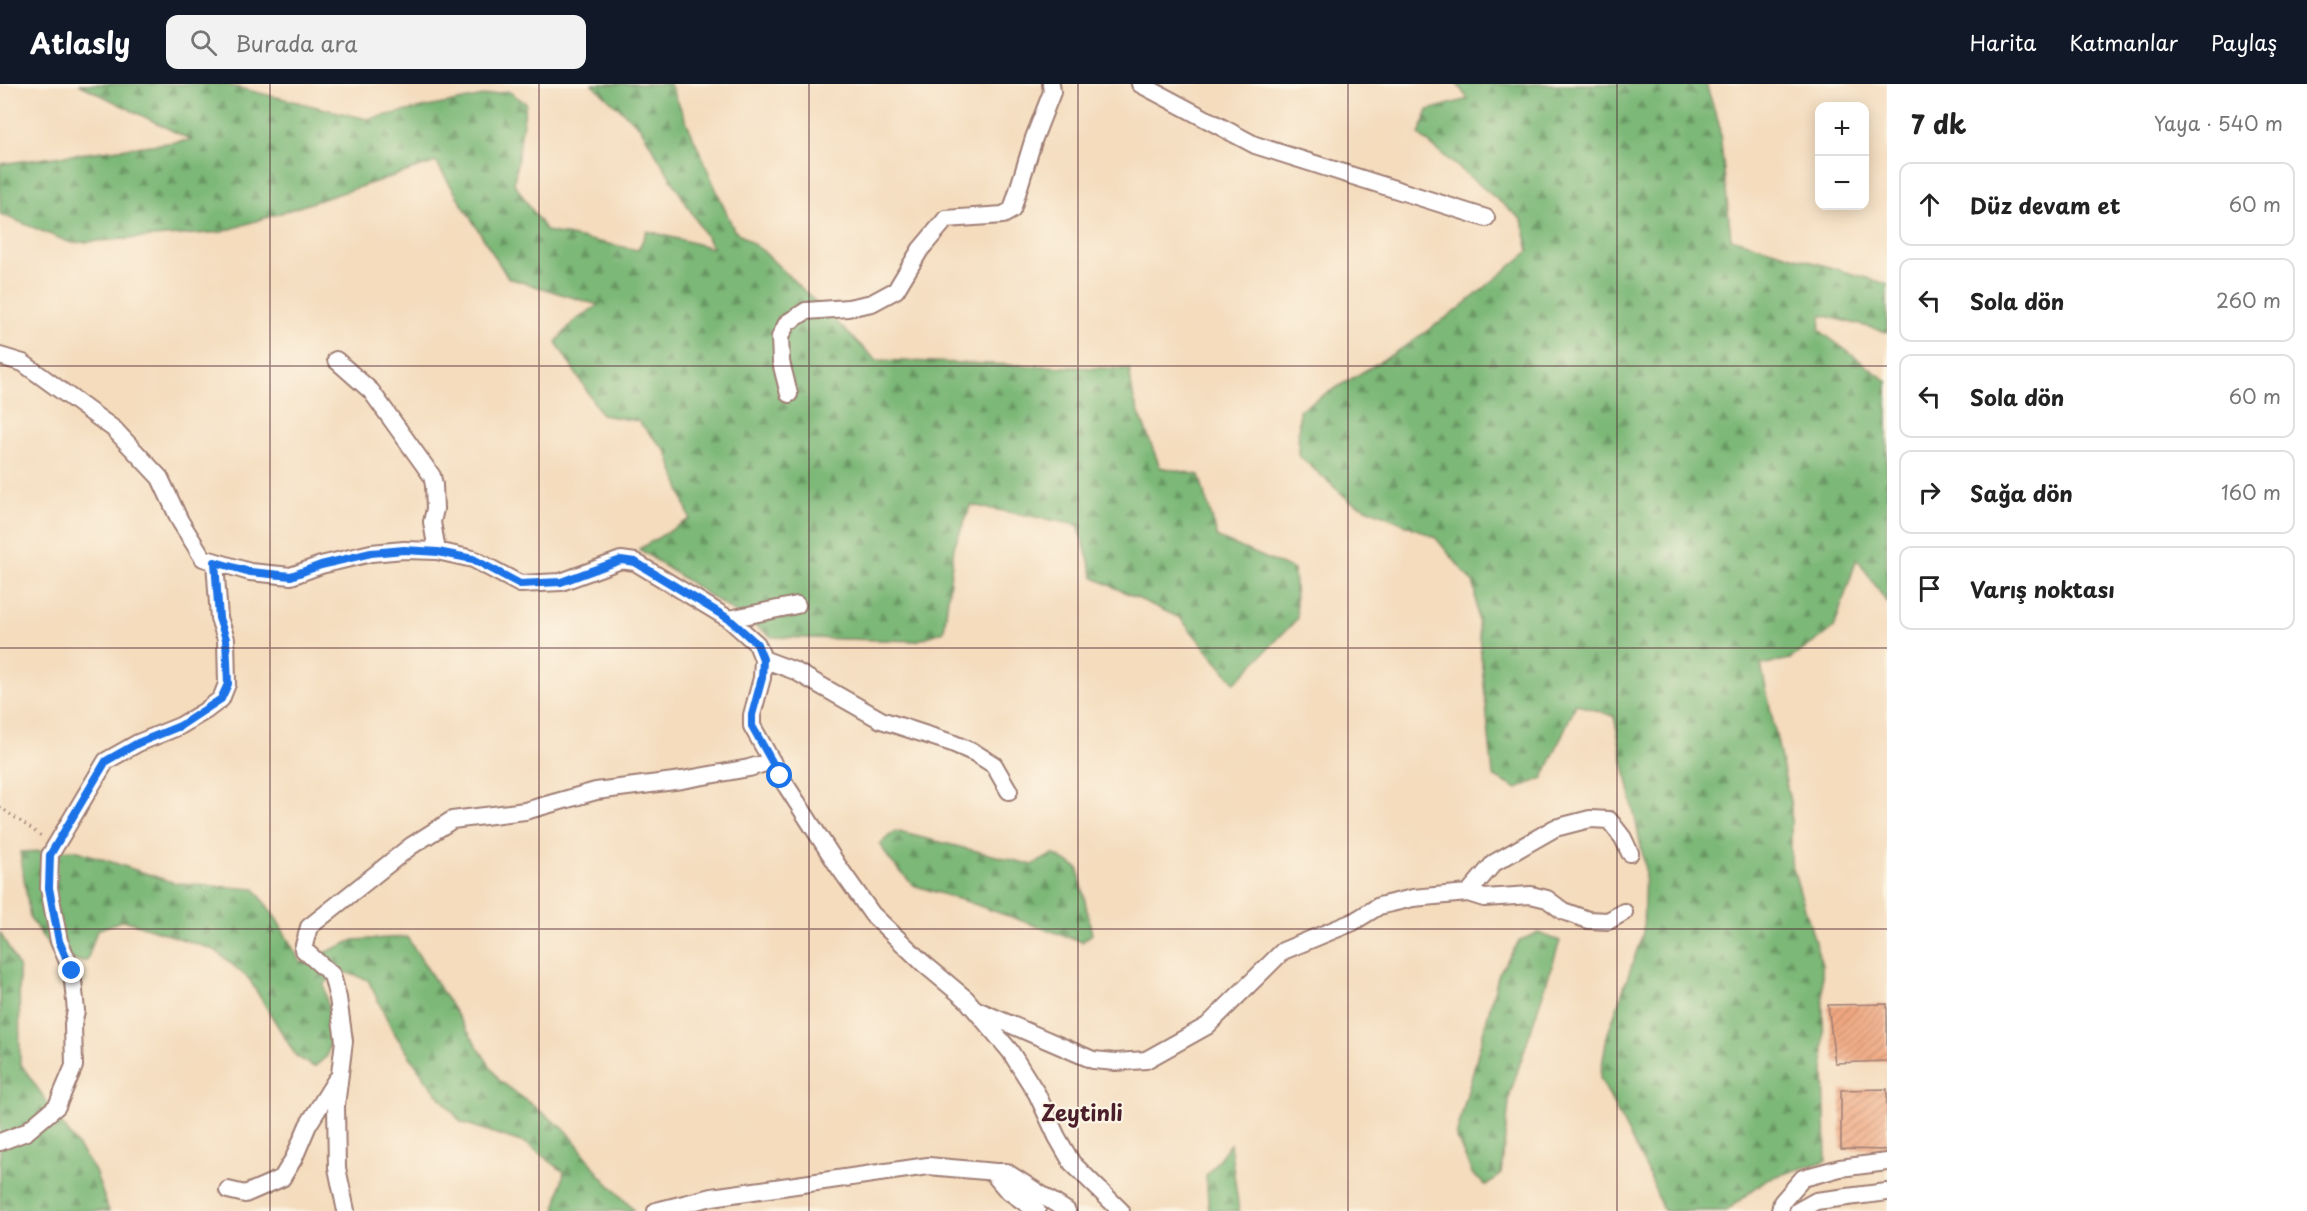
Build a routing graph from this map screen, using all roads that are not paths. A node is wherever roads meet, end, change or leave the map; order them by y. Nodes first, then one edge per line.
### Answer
1 (1051, 84) edge
2 (1140, 84) edge
3 (1486, 218) dead end
4 (0, 356) edge
5 (336, 360) dead end
6 (789, 393) dead end
7 (438, 552) junction
8 (215, 562) junction
9 (797, 605) dead end
10 (729, 619) junction
11 (763, 659) junction
12 (772, 762) junction
13 (1009, 791) dead end
14 (1630, 853) dead end
15 (1468, 893) junction
16 (1624, 912) dead end
17 (974, 1008) junction
18 (340, 1075) junction
19 (0, 1143) edge
20 (1887, 1162) edge
21 (996, 1172) junction
22 (228, 1190) dead end
23 (1887, 1192) edge
24 (346, 1211) edge
25 (656, 1211) edge
26 (1037, 1211) edge
27 (1066, 1211) edge
28 (1120, 1211) edge
29 (1780, 1211) edge
30 (1798, 1211) edge

1 - 6 street
2 - 3 street
4 - 8 street
5 - 7 street
7 - 8 street
7 - 10 street
8 - 19 street
9 - 10 street
10 - 11 street
11 - 12 street
11 - 13 street
12 - 17 street
12 - 18 street
14 - 15 street
15 - 16 street
15 - 17 street
17 - 28 street
18 - 22 street
18 - 24 street
20 - 29 street
21 - 25 street
21 - 26 street
21 - 27 street
23 - 30 street

